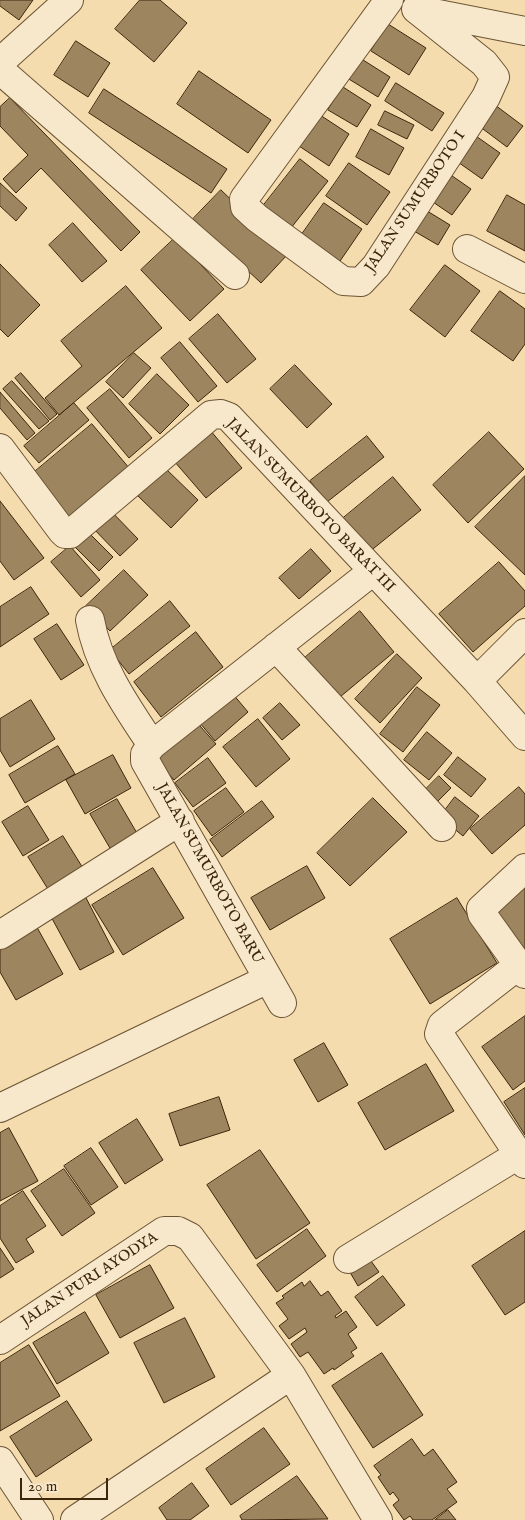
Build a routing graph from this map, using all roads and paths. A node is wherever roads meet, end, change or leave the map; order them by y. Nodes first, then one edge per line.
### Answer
1 (69, 0) edge
2 (388, 0) edge
3 (406, 5) edge
4 (525, 31) edge
5 (0, 62) edge
6 (0, 70) edge
7 (468, 249) dead end
8 (235, 275) dead end
9 (525, 279) edge
10 (0, 448) edge
11 (372, 571) junction
12 (90, 620) dead end
13 (525, 633) edge
14 (276, 647) junction
15 (477, 681) junction
16 (525, 736) edge
17 (152, 744) junction
18 (180, 820) junction
19 (442, 827) dead end
20 (525, 868) edge
21 (0, 935) edge
22 (522, 969) edge
23 (268, 979) junction
24 (282, 1003) dead end
25 (0, 1108) edge
26 (522, 1160) edge
27 (348, 1259) dead end
28 (0, 1340) edge
29 (291, 1376) junction
30 (0, 1461) edge
31 (39, 1520) edge
32 (75, 1520) edge
33 (378, 1520) edge

1 - 5 street
2 - 3 street, JALAN SUMURBOTO I
3 - 4 street
6 - 8 street
7 - 9 street
10 - 11 street, JALAN SUMURBOTO BARAT III
11 - 14 street
11 - 15 street, JALAN SUMURBOTO BARAT III
12 - 17 street
13 - 15 street
14 - 17 street
14 - 19 street
15 - 16 street, JALAN SUMURBOTO BARAT III
17 - 18 street, JALAN SUMURBOTO BARU
18 - 21 street
18 - 23 street, JALAN SUMURBOTO BARU
20 - 22 street
22 - 26 street
23 - 24 street, JALAN SUMURBOTO BARU
23 - 25 street
26 - 27 street
28 - 29 street, JALAN PURI AYODYA
29 - 32 street
29 - 33 street, JALAN PURI AYODYA
30 - 31 street

